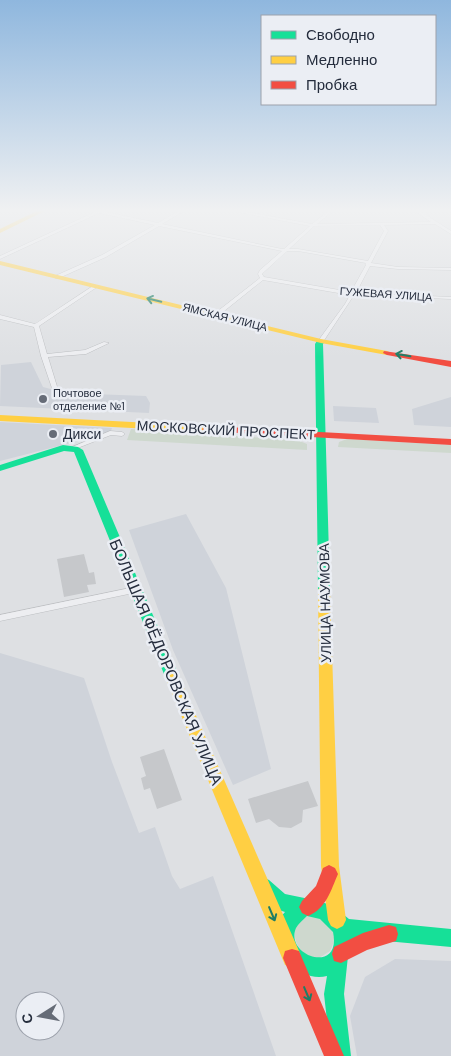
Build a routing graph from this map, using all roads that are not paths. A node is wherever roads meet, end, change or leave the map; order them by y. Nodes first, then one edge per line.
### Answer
1 (99, 258) edge
2 (277, 258) edge
3 (343, 258) edge
4 (371, 258) edge
5 (0, 263) edge
6 (368, 263) junction
7 (451, 269) edge
8 (57, 277) junction
9 (262, 278) junction
10 (95, 287) junction
11 (353, 294) junction
12 (451, 298) edge
13 (216, 315) junction
14 (0, 317) edge
15 (36, 326) junction
16 (321, 341) junction
17 (106, 343) dead end
18 (44, 356) junction
19 (451, 364) edge
20 (56, 394) dead end
21 (0, 410) edge
22 (0, 418) edge
23 (320, 430) junction
24 (122, 434) dead end
25 (451, 434) edge
26 (451, 442) edge
27 (73, 448) junction
28 (0, 468) edge
29 (134, 590) junction
30 (0, 618) edge
31 (330, 866) junction
32 (258, 878) junction
33 (306, 907) junction
34 (338, 922) junction
35 (401, 933) junction
36 (451, 938) edge
37 (288, 949) junction
38 (340, 955) junction
39 (334, 1056) edge
40 (341, 1056) edge

1 - 8 street
2 - 9 street
3 - 6 street
4 - 6 street
5 - 8 main road, ЯМСКАЯ УЛИЦА
6 - 7 street
6 - 11 street
8 - 10 main road, ЯМСКАЯ УЛИЦА
9 - 11 street, ГУЖЕВАЯ УЛИЦА
9 - 13 street
13 -> 10 main road, ЯМСКАЯ УЛИЦА
10 - 15 street
11 - 12 street, ГУЖЕВАЯ УЛИЦА
11 - 16 street
13 - 16 main road, ЯМСКАЯ УЛИЦА
14 - 15 street
15 - 18 street
19 -> 16 main road, ЯМСКАЯ УЛИЦА
16 - 23 main road, УЛИЦА НАУМОВА
17 - 18 street
18 - 20 street
21 - 23 main road, МОСКОВСКИЙ ПРОСПЕКТ
22 - 23 main road, МОСКОВСКИЙ ПРОСПЕКТ
23 - 25 main road, МОСКОВСКИЙ ПРОСПЕКТ
23 - 26 main road, МОСКОВСКИЙ ПРОСПЕКТ
23 - 31 main road, УЛИЦА НАУМОВА
24 - 27 street
27 - 28 main road
27 - 29 main road, БОЛЬШАЯ ФЁДОРОВСКАЯ УЛИЦА
29 - 30 street
29 - 32 main road, БОЛЬШАЯ ФЁДОРОВСКАЯ УЛИЦА
31 - 33 main road, УЛИЦА НАУМОВА
31 - 34 main road, УЛИЦА НАУМОВА
32 - 33 main road, БОЛЬШАЯ ФЁДОРОВСКАЯ УЛИЦА
32 -> 37 main road, БОЛЬШАЯ ФЁДОРОВСКАЯ УЛИЦА
33 - 34 main road
33 - 37 main road
34 - 35 main road
34 - 38 main road
35 - 36 main road
35 - 38 main road
37 - 38 main road
37 -> 39 main road, БОЛЬШАЯ ФЁДОРОВСКАЯ УЛИЦА
38 - 40 main road

